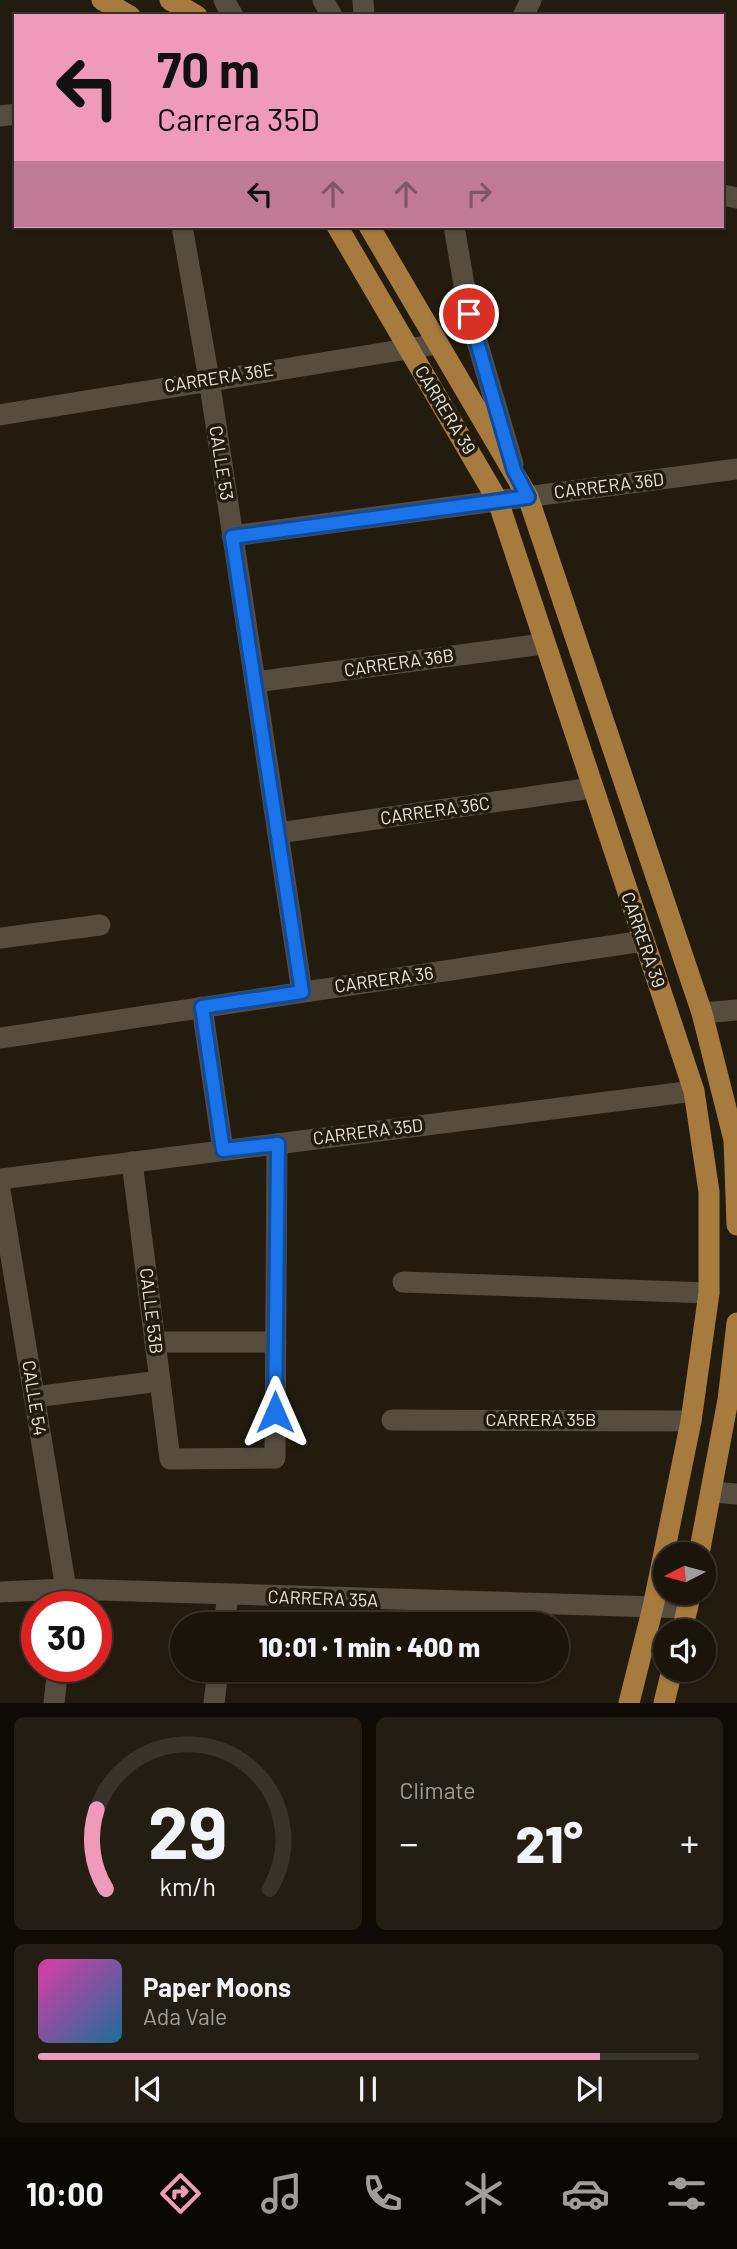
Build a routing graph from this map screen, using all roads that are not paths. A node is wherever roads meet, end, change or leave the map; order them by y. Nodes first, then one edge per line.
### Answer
1 (102, 0) edge
2 (170, 0) edge
3 (126, 14) edge
4 (194, 14) edge
5 (182, 228) edge
6 (338, 228) edge
7 (370, 228) edge
8 (454, 228) edge
9 (438, 344) junction
10 (409, 349) junction
11 (209, 379) junction
12 (0, 415) edge
13 (737, 469) edge
14 (514, 470) junction
15 (528, 497) junction
16 (498, 501) junction
17 (232, 537) junction
18 (543, 644) junction
19 (255, 682) junction
20 (592, 788) junction
21 (278, 833) junction
22 (100, 925) dead end
23 (0, 938) edge
24 (643, 941) junction
25 (302, 992) junction
26 (202, 1007) junction
27 (737, 1010) edge
28 (702, 1013) junction
29 (0, 1038) edge
30 (694, 1091) junction
31 (735, 1140) edge
32 (278, 1144) junction
33 (223, 1150) junction
34 (132, 1162) junction
35 (0, 1179) edge
36 (0, 1189) edge
37 (737, 1225) edge
38 (403, 1282) dead end
39 (709, 1293) junction
40 (737, 1323) edge
41 (155, 1342) junction
42 (276, 1342) junction
43 (160, 1381) junction
44 (34, 1397) junction
45 (392, 1420) dead end
46 (691, 1421) junction
47 (711, 1492) junction
48 (737, 1494) edge
49 (701, 1542) edge
50 (64, 1591) edge
51 (0, 1592) edge
52 (21, 1594) edge
53 (228, 1596) junction
54 (112, 1597) edge
55 (664, 1605) edge
56 (653, 1607) junction
57 (226, 1612) edge
58 (56, 1682) edge
59 (217, 1682) edge
60 (670, 1682) edge
61 (54, 1703) edge
62 (214, 1703) edge
63 (629, 1703) edge
64 (664, 1703) edge

1 - 3 main road
2 - 4 main road
5 - 11 street, CALLE 53
6 - 10 main road, CARRERA 39
7 - 9 main road, CARRERA 39
8 - 14 street
9 - 10 street, CARRERA 36E
9 - 14 main road, CARRERA 39
10 - 11 street, CARRERA 36E
10 - 16 main road, CARRERA 39
11 - 12 street, CARRERA 36E
11 - 17 street, CALLE 53
13 - 15 street, CARRERA 36D
14 - 15 main road, CARRERA 39
15 - 16 street, CARRERA 36D
15 - 28 main road, CARRERA 39
16 - 17 street, CARRERA 36D
16 - 18 main road, CARRERA 39
17 - 19 street, CALLE 53
18 - 19 street, CARRERA 36B
18 - 20 main road, CARRERA 39
19 - 21 street, CALLE 53
20 - 21 street, CARRERA 36C
20 - 24 main road, CARRERA 39
21 - 25 street, CALLE 53
22 - 23 street
24 - 25 street, CARRERA 36
24 - 30 main road, CARRERA 39
25 - 26 street, CARRERA 36
26 - 29 street, CARRERA 36
26 - 33 street
27 - 28 street
28 - 31 main road, CARRERA 39
30 - 32 street, CARRERA 35D
30 - 39 main road, CARRERA 39
31 - 37 main road, CARRERA 39
32 - 33 street, CARRERA 35D
32 - 42 street
33 - 34 street, CARRERA 35D
34 - 35 street, CARRERA 35D
34 - 41 street, CALLE 53B
36 - 44 street, CALLE 54
38 - 39 street
39 - 46 main road, CARRERA 39
40 - 47 main road
41 - 42 street
41 - 43 street, CALLE 53B
42 - 43 street, CALLE 53B
43 - 44 street
44 - 50 street, CALLE 54
45 - 46 street, CARRERA 35B
46 - 56 main road, CARRERA 39
47 - 48 street
47 - 49 main road
51 - 52 street, CARRERA 35A
53 - 54 street, CARRERA 35A
53 - 56 street, CARRERA 35A
53 - 57 street
55 - 56 street, CARRERA 35A
56 - 63 main road, CARRERA 39
58 - 61 street
59 - 62 street
60 - 64 main road

